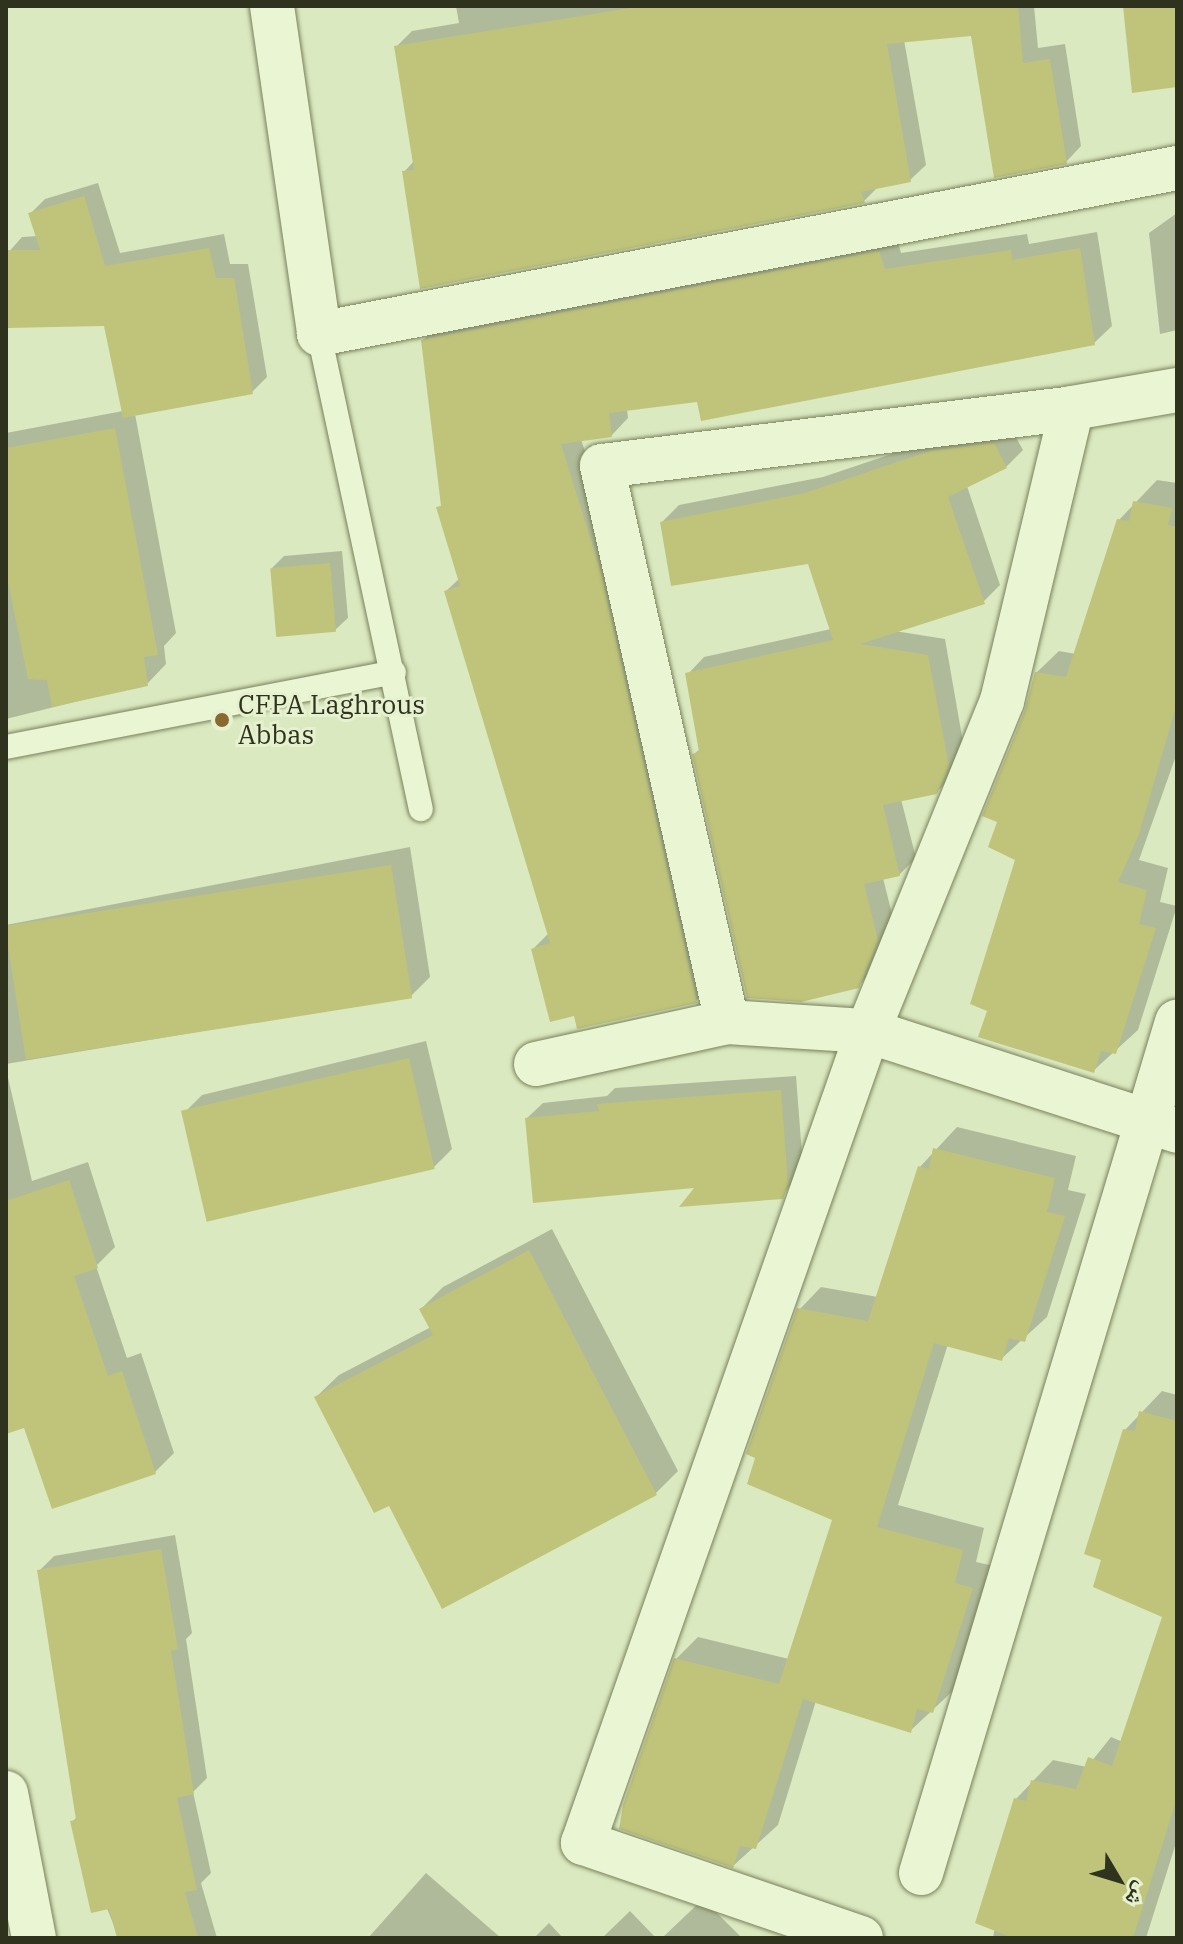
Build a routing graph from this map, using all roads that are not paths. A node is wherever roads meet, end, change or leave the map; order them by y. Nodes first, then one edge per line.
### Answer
1 (272, 6) edge
2 (1177, 168) edge
3 (319, 334) junction
4 (1177, 390) edge
5 (1072, 408) junction
6 (394, 672) junction
7 (6, 747) edge
8 (421, 809) dead end
9 (727, 1022) junction
10 (1177, 1022) edge
11 (868, 1031) junction
12 (536, 1064) dead end
13 (1161, 1126) edge
14 (6, 1793) edge
15 (921, 1873) dead end
16 (34, 1938) edge
17 (861, 1938) edge

1 - 3 street
2 - 3 street
3 - 6 lane
4 - 5 street
5 - 9 street
5 - 11 street
6 - 7 lane
6 - 8 lane
9 - 11 street
9 - 12 street
10 - 13 street
11 - 13 street
11 - 17 street
13 - 15 street
14 - 16 street

